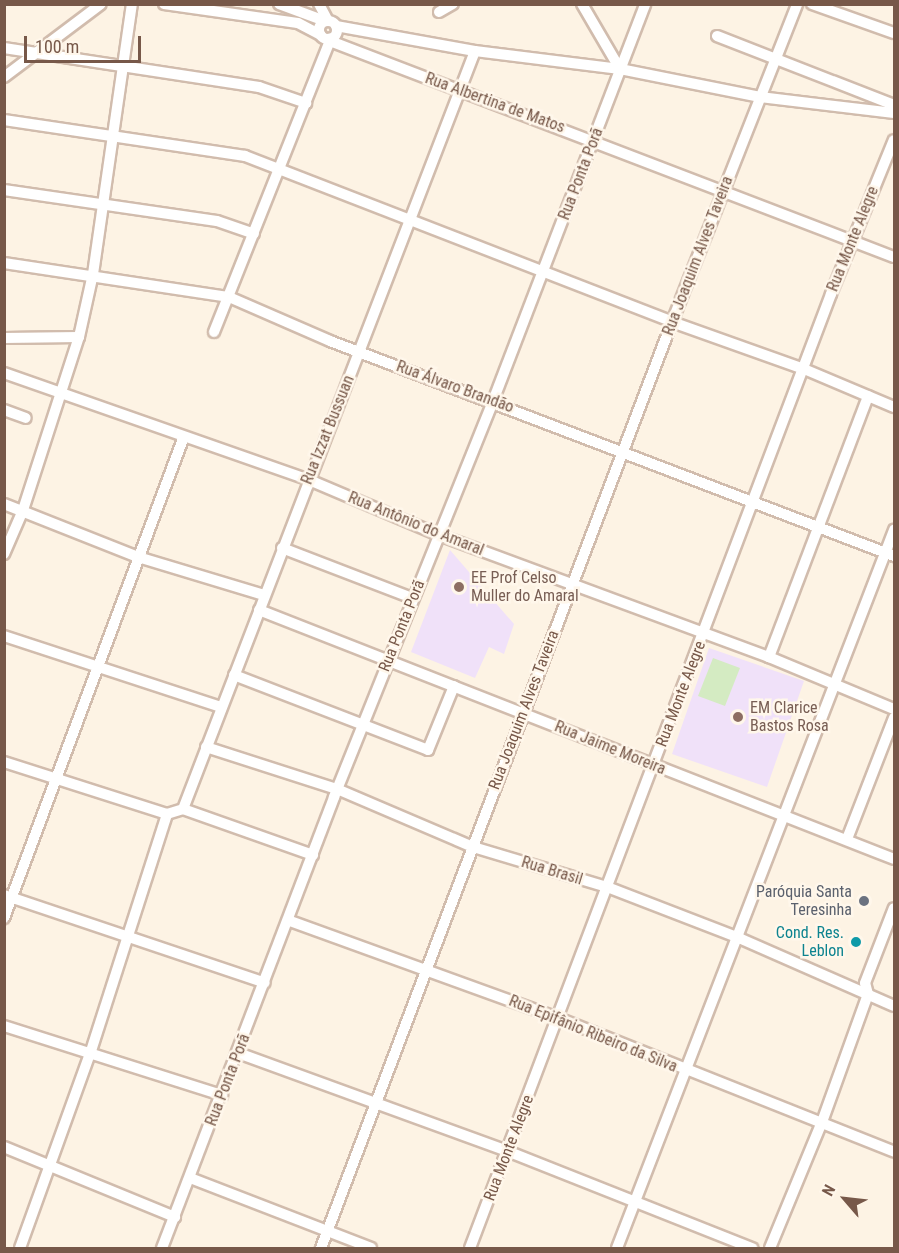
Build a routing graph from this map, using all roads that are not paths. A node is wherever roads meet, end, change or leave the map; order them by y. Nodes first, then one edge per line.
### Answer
1 (101, 4) edge
2 (132, 4) edge
3 (164, 4) edge
4 (279, 4) edge
5 (319, 4) edge
6 (453, 4) edge
7 (582, 4) edge
8 (645, 4) edge
9 (797, 4) edge
10 (812, 4) edge
11 (439, 12) dead end
12 (330, 23) junction
13 (894, 33) edge
14 (717, 36) dead end
15 (327, 38) junction
16 (4, 48) edge
17 (476, 51) junction
18 (37, 53) junction
19 (775, 60) junction
20 (122, 67) junction
21 (620, 69) junction
22 (4, 77) edge
23 (462, 91) junction
24 (760, 97) junction
25 (306, 103) junction
26 (894, 105) edge
27 (894, 113) edge
28 (4, 120) edge
29 (113, 135) junction
30 (595, 140) junction
31 (894, 140) edge
32 (281, 169) junction
33 (4, 190) edge
34 (723, 190) junction
35 (102, 205) junction
36 (412, 221) junction
37 (254, 234) junction
38 (852, 241) junction
39 (894, 257) edge
40 (4, 263) edge
41 (544, 270) junction
42 (93, 273) junction
43 (229, 297) junction
44 (672, 322) junction
45 (4, 332) edge
46 (214, 332) dead end
47 (25, 336) junction
48 (79, 337) junction
49 (4, 338) edge
50 (360, 352) junction
51 (804, 369) junction
52 (4, 373) edge
53 (60, 392) junction
54 (868, 396) junction
55 (493, 401) junction
56 (894, 407) edge
57 (4, 410) edge
58 (26, 418) dead end
59 (183, 439) junction
60 (623, 451) junction
61 (307, 480) junction
62 (753, 502) junction
63 (4, 504) edge
64 (23, 510) junction
65 (817, 528) junction
66 (894, 530) edge
67 (439, 535) junction
68 (282, 548) junction
69 (4, 554) edge
70 (890, 554) edge
71 (138, 557) junction
72 (573, 584) junction
73 (264, 595) junction
74 (412, 598) junction
75 (259, 610) junction
76 (704, 633) junction
77 (4, 636) edge
78 (769, 657) junction
79 (387, 662) junction
80 (95, 669) junction
81 (234, 675) junction
82 (835, 685) junction
83 (454, 686) junction
84 (221, 707) junction
85 (894, 709) edge
86 (522, 713) junction
87 (894, 718) edge
88 (363, 725) junction
89 (206, 747) junction
90 (4, 762) edge
91 (654, 766) junction
92 (56, 780) junction
93 (337, 789) junction
94 (183, 809) junction
95 (167, 814) junction
96 (785, 815) junction
97 (847, 839) junction
98 (473, 847) junction
99 (313, 855) junction
100 (894, 859) edge
101 (607, 887) junction
102 (8, 896) edge
103 (894, 908) edge
104 (4, 918) edge
105 (290, 921) junction
106 (739, 938) junction
107 (126, 939) junction
108 (427, 971) junction
109 (265, 983) junction
110 (868, 994) junction
111 (894, 1006) edge
112 (558, 1018) junction
113 (4, 1026) edge
114 (91, 1051) junction
115 (238, 1053) junction
116 (687, 1071) junction
117 (222, 1095) junction
118 (376, 1102) junction
119 (822, 1122) junction
120 (4, 1147) edge
121 (507, 1151) junction
122 (894, 1152) edge
123 (50, 1163) junction
124 (190, 1178) junction
125 (634, 1203) junction
126 (175, 1217) junction
127 (328, 1230) junction
128 (20, 1248) edge
129 (162, 1248) edge
130 (321, 1248) edge
131 (371, 1248) edge
132 (470, 1248) edge
133 (617, 1248) edge
134 (752, 1248) edge
135 (770, 1248) edge

1 - 18 street
2 - 20 street
3 - 15 street, Rua Albertina de Matos
4 - 12 street
5 - 12 street
6 - 11 street
7 - 21 street
8 - 21 street, Rua Ponta Porã
9 - 19 street, Rua Joaquim Alves Taveira
10 - 13 street
12 - 15 street
12 - 15 street
12 - 17 street
14 - 19 street
15 - 23 street, Rua Albertina de Matos
15 - 25 street
16 - 18 street
17 - 21 street
17 - 23 street, Rua Izzat Bussuan
18 - 20 street
18 - 22 street
19 - 24 street, Rua Joaquim Alves Taveira
19 - 26 street
20 - 25 street
20 - 29 street
21 - 24 street
21 - 30 street, Rua Ponta Porã
23 - 30 street, Rua Albertina de Matos
23 - 36 street, Rua Izzat Bussuan
24 - 27 street
24 - 34 street, Rua Joaquim Alves Taveira
25 - 32 street
28 - 29 street
29 - 32 street
29 - 35 street
30 - 34 street, Rua Albertina de Matos
30 - 41 street, Rua Ponta Porã
31 - 38 street, Rua Monte Alegre
32 - 36 street
32 - 37 street
33 - 35 street
34 - 38 street, Rua Albertina de Matos
34 - 44 street, Rua Joaquim Alves Taveira
35 - 37 street
35 - 42 street
36 - 41 street
36 - 50 street, Rua Izzat Bussuan
37 - 43 street
38 - 39 street, Rua Albertina de Matos
38 - 51 street, Rua Monte Alegre
40 - 42 street, Rua Álvaro Brandão
41 - 44 street
41 - 55 street, Rua Ponta Porã
42 - 43 street, Rua Álvaro Brandão
42 - 48 street
43 - 46 street
43 - 50 street, Rua Álvaro Brandão
44 - 51 street
44 - 60 street, Rua Joaquim Alves Taveira
45 - 47 street
47 - 48 street
47 - 49 street
48 - 53 street
50 - 55 street, Rua Álvaro Brandão
50 - 61 street, Rua Izzat Bussuan
51 - 54 street
51 - 62 street, Rua Monte Alegre
52 - 53 street, Rua Antônio do Amaral
53 - 59 street, Rua Antônio do Amaral
53 - 64 street
54 - 56 street
54 - 65 street
55 - 60 street, Rua Álvaro Brandão
55 - 67 street, Rua Ponta Porã
57 - 58 street
59 - 61 street, Rua Antônio do Amaral
59 - 71 street
60 - 62 street, Rua Álvaro Brandão
60 - 72 street, Rua Joaquim Alves Taveira
61 - 67 street, Rua Antônio do Amaral
61 - 68 street, Rua Izzat Bussuan
62 - 65 street, Rua Álvaro Brandão
62 - 76 street, Rua Monte Alegre
63 - 64 street
64 - 69 street
64 - 71 street
65 - 70 street, Rua Álvaro Brandão
65 - 78 street
66 - 70 street
67 - 72 street, Rua Antônio do Amaral
67 - 74 street, Rua Ponta Porã
68 - 73 street, Rua Izzat Bussuan
68 - 74 street
70 - 82 street
71 - 73 street
71 - 80 street
72 - 76 street, Rua Antônio do Amaral
72 - 86 street, Rua Joaquim Alves Taveira
73 - 75 street, Rua Izzat Bussuan
74 - 79 street, Rua Ponta Porã
75 - 79 street, Rua Jaime Moreira
75 - 81 street, Rua Izzat Bussuan
76 - 78 street, Rua Antônio do Amaral
76 - 91 street, Rua Monte Alegre
77 - 80 street
78 - 82 street, Rua Antônio do Amaral
79 - 83 street, Rua Jaime Moreira
79 - 88 street, Rua Ponta Porã
80 - 84 street
80 - 92 street
81 - 84 street, Rua Izzat Bussuan
81 - 88 street
82 - 85 street, Rua Antônio do Amaral
82 - 96 street
83 - 86 street, Rua Jaime Moreira
83 - 88 street
84 - 89 street, Rua Izzat Bussuan
86 - 91 street, Rua Jaime Moreira
86 - 98 street, Rua Joaquim Alves Taveira
87 - 97 street
88 - 93 street, Rua Ponta Porã
89 - 93 street, Rua Brasil
89 - 94 street, Rua Izzat Bussuan
90 - 92 street
91 - 96 street, Rua Jaime Moreira
91 - 101 street, Rua Monte Alegre
92 - 95 street
92 - 102 street
93 - 98 street, Rua Brasil
93 - 99 street, Rua Ponta Porã
94 - 95 street
94 - 99 street
95 - 107 street
96 - 97 street, Rua Jaime Moreira
96 - 106 street
97 - 100 street, Rua Jaime Moreira
98 - 101 street, Rua Brasil
98 - 108 street, Rua Joaquim Alves Taveira
99 - 105 street, Rua Ponta Porã
101 - 106 street, Rua Brasil
101 - 112 street, Rua Monte Alegre
102 - 104 street
102 - 107 street
103 - 110 street
105 - 108 street, Rua Epifânio Ribeiro da Silva
105 - 109 street, Rua Ponta Porã
106 - 110 street, Rua Brasil
106 - 116 street
107 - 109 street
107 - 114 street
108 - 112 street, Rua Epifânio Ribeiro da Silva
108 - 118 street, Rua Joaquim Alves Taveira
109 - 115 street, Rua Ponta Porã
110 - 111 street, Rua Brasil
110 - 119 street
112 - 116 street, Rua Epifânio Ribeiro da Silva
112 - 121 street, Rua Monte Alegre
113 - 114 street
114 - 117 street
114 - 123 street
115 - 117 street, Rua Ponta Porã
115 - 118 street
116 - 119 street, Rua Epifânio Ribeiro da Silva
116 - 125 street
117 - 124 street, Rua Ponta Porã
118 - 121 street
118 - 127 street, Rua Joaquim Alves Taveira
119 - 122 street, Rua Epifânio Ribeiro da Silva
119 - 135 street
120 - 123 street
121 - 125 street
121 - 132 street, Rua Monte Alegre
123 - 126 street
123 - 128 street
124 - 126 street, Rua Ponta Porã
124 - 127 street
125 - 133 street
125 - 134 street
126 - 129 street, Rua Ponta Porã
127 - 130 street, Rua Joaquim Alves Taveira
127 - 131 street

